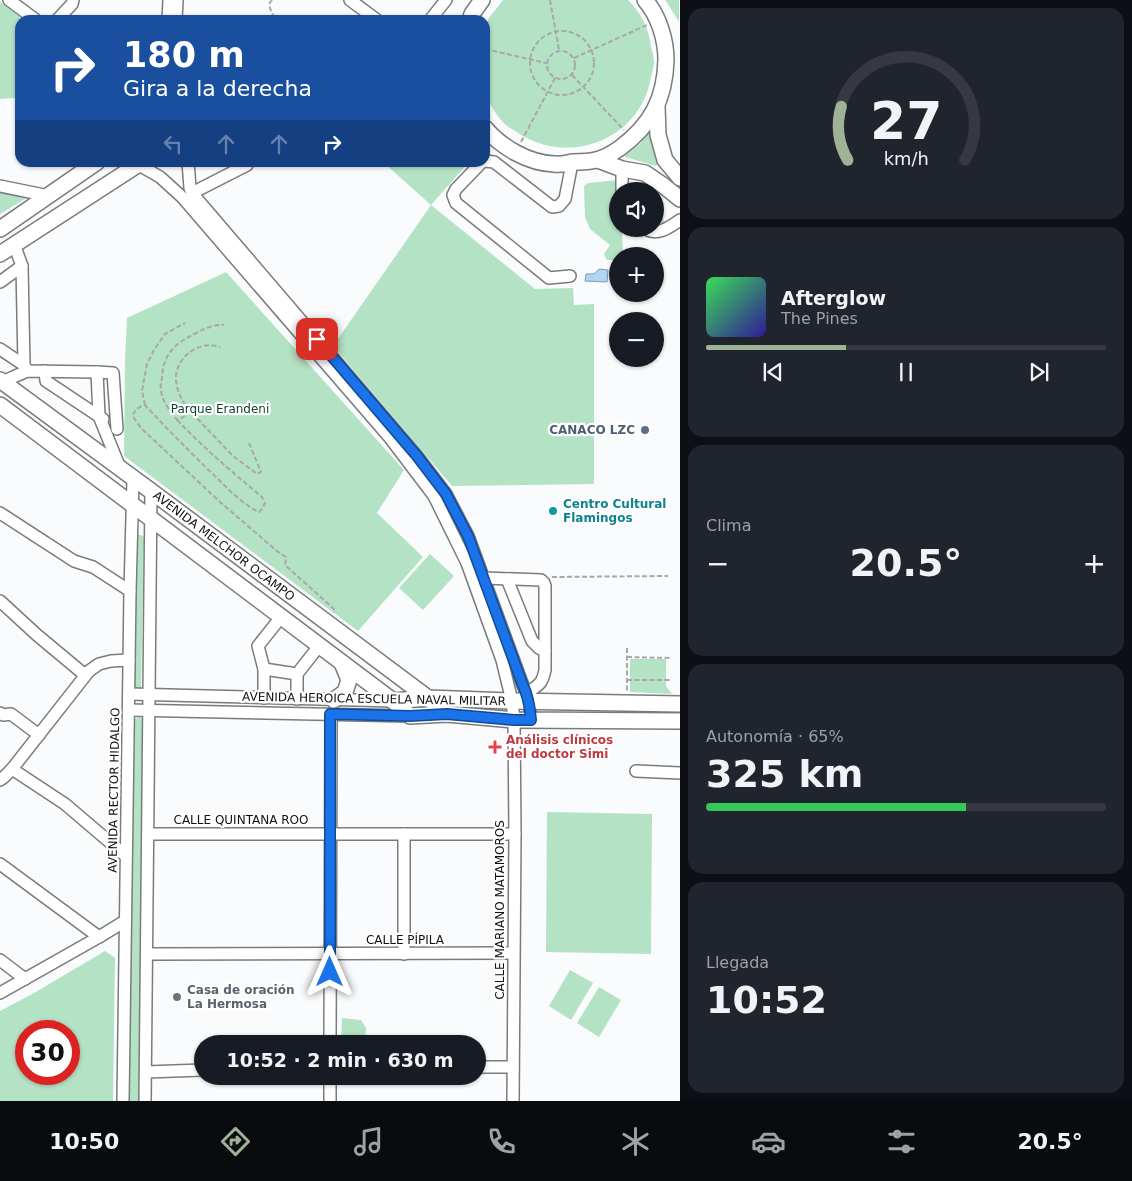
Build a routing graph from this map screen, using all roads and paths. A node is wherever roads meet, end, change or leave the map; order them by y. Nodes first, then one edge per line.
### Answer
1 (9, 0) edge
2 (73, 0) edge
3 (169, 0) edge
4 (177, 0) edge
5 (272, 0) edge
6 (350, 0) edge
7 (446, 0) edge
8 (482, 0) edge
9 (550, 0) edge
10 (645, 0) edge
11 (29, 15) edge
12 (62, 15) edge
13 (168, 15) edge
14 (176, 15) edge
15 (273, 15) edge
16 (370, 15) edge
17 (434, 15) edge
18 (470, 15) edge
19 (658, 20) junction
20 (556, 32) junction
21 (490, 49) edge
22 (559, 50) junction
23 (592, 50) junction
24 (574, 58) junction
25 (530, 59) junction
26 (547, 63) junction
27 (572, 75) junction
28 (555, 78) junction
29 (583, 87) junction
30 (548, 92) junction
31 (657, 106) junction
32 (490, 133) edge
33 (632, 139) junction
34 (515, 153) junction
35 (598, 160) junction
36 (490, 162) edge
37 (572, 163) junction
38 (90, 167) edge
39 (133, 167) edge
40 (145, 167) edge
41 (188, 167) edge
42 (244, 167) edge
43 (479, 167) edge
44 (622, 168) junction
45 (680, 178) edge
46 (622, 182) edge
47 (0, 186) edge
48 (192, 193) junction
49 (49, 196) junction
50 (680, 199) edge
51 (680, 220) edge
52 (0, 229) edge
53 (664, 230) edge
54 (14, 244) junction
55 (0, 254) edge
56 (22, 266) junction
57 (570, 276) dead end
58 (0, 282) edge
59 (185, 323) dead end
60 (224, 325) dead end
61 (220, 346) dead end
62 (0, 349) edge
63 (25, 368) junction
64 (45, 371) junction
65 (97, 372) junction
66 (1, 381) edge
67 (0, 405) edge
68 (145, 405) junction
69 (190, 411) junction
70 (99, 416) junction
71 (178, 421) junction
72 (249, 443) dead end
73 (120, 468) junction
74 (133, 479) junction
75 (151, 491) junction
76 (132, 505) junction
77 (0, 513) edge
78 (150, 519) junction
79 (668, 576) dead end
80 (484, 578) junction
81 (507, 579) junction
82 (544, 583) junction
83 (130, 591) junction
84 (0, 601) edge
85 (280, 617) junction
86 (334, 628) junction
87 (319, 646) junction
88 (627, 648) dead end
89 (545, 651) junction
90 (627, 657) junction
91 (670, 658) dead end
92 (129, 660) junction
93 (342, 663) junction
94 (264, 669) junction
95 (297, 674) junction
96 (85, 675) junction
97 (627, 680) junction
98 (670, 680) dead end
99 (129, 694) junction
100 (149, 694) junction
101 (628, 696) dead end
102 (528, 697) junction
103 (264, 698) junction
104 (428, 698) junction
105 (297, 699) junction
106 (393, 701) junction
107 (512, 701) junction
108 (680, 704) edge
109 (332, 707) junction
110 (129, 710) junction
111 (149, 710) junction
112 (0, 713) edge
113 (447, 714) junction
114 (410, 716) junction
115 (514, 720) junction
116 (531, 720) junction
117 (680, 721) edge
118 (39, 735) junction
119 (12, 769) junction
120 (636, 771) dead end
121 (680, 773) edge
122 (0, 780) edge
123 (148, 834) junction
124 (330, 834) junction
125 (404, 834) junction
126 (515, 834) junction
127 (126, 856) junction
128 (0, 864) edge
129 (125, 921) junction
130 (100, 937) junction
131 (513, 953) junction
132 (147, 954) junction
133 (330, 954) junction
134 (404, 954) junction
135 (0, 960) edge
136 (24, 979) junction
137 (0, 993) edge
138 (330, 1035) edge
139 (486, 1067) edge
140 (513, 1067) junction
141 (194, 1070) edge
142 (146, 1072) junction
143 (330, 1085) edge
144 (123, 1101) edge
145 (145, 1101) edge
146 (330, 1101) edge
147 (513, 1101) edge

1 - 11 street
2 - 12 street
3 - 13 street
4 - 14 street
5 - 15 path
6 - 16 street
7 - 17 street
8 - 18 main road
9 - 20 path
10 - 19 main road
19 - 23 path
19 - 31 main road
20 - 22 path
20 - 23 path
20 - 25 path
21 - 25 path
22 - 24 path
22 - 26 path
23 - 24 path
23 - 29 path
24 - 27 path
25 - 26 path
25 - 30 path
26 - 28 path
27 - 28 path
27 - 29 path
28 - 30 path
29 - 30 path
29 - 33 path
30 - 34 path
31 - 33 main road
31 - 45 main road
32 - 34 main road
33 - 35 main road
34 - 37 main road
35 - 37 main road
35 - 44 main road
36 - 37 street
38 - 49 main road
39 - 54 main road
40 - 107 street, CALLE MARIANO MATAMOROS
41 - 48 street
42 - 48 street
43 - 57 street
44 - 46 street
44 - 50 main road
47 - 49 street
48 - 80 street
49 - 52 main road
51 - 53 street
54 - 55 main road
54 - 56 street
56 - 58 street
56 - 63 street
59 - 68 path
60 - 71 path
61 - 69 path
62 - 63 street
63 - 64 street
63 - 66 street
64 - 65 street
64 - 70 street
65 - 70 street
65 - 70 street
66 - 73 main road, AVENIDA MELCHOR OCAMPO
67 - 76 main road, AVENIDA MELCHOR OCAMPO
68 - 71 path
68 - 86 path
69 - 71 path
69 - 72 path
70 - 73 street
73 - 74 main road, AVENIDA MELCHOR OCAMPO
74 - 75 main road, AVENIDA MELCHOR OCAMPO
74 - 76 street, AVENIDA RECTOR HIDALGO
75 - 78 street
75 - 86 main road, AVENIDA MELCHOR OCAMPO
76 - 78 main road, AVENIDA MELCHOR OCAMPO
76 - 83 street, AVENIDA RECTOR HIDALGO
77 - 83 street
78 - 85 main road, AVENIDA MELCHOR OCAMPO
78 - 100 street
79 - 82 path
80 - 81 street
80 - 102 street
81 - 82 street
81 - 89 street
82 - 89 street
83 - 92 street, AVENIDA RECTOR HIDALGO
84 - 96 street
85 - 87 main road, AVENIDA MELCHOR OCAMPO
85 - 94 street
86 - 104 main road, AVENIDA MELCHOR OCAMPO
87 - 93 main road, AVENIDA MELCHOR OCAMPO
87 - 95 street
88 - 90 path
89 - 102 street
90 - 91 path
90 - 97 path
92 - 96 street
92 - 99 street, AVENIDA RECTOR HIDALGO
93 - 106 main road, AVENIDA MELCHOR OCAMPO
93 - 109 main road
94 - 95 street
94 - 103 street
95 - 105 street
96 - 118 street
97 - 98 path
97 - 101 path
99 - 100 street, AVENIDA HEROICA ESCUELA NAVAL MILITAR
99 - 110 street, AVENIDA RECTOR HIDALGO
100 - 103 street, AVENIDA HEROICA ESCUELA NAVAL MILITAR
100 - 111 street
102 - 107 main road, AVENIDA HEROICA ESCUELA NAVAL MILITAR
102 - 108 main road, AVENIDA HEROICA ESCUELA NAVAL MILITAR
102 - 116 street
103 - 105 street, AVENIDA HEROICA ESCUELA NAVAL MILITAR
104 - 106 main road, AVENIDA HEROICA ESCUELA NAVAL MILITAR
104 - 107 main road, AVENIDA HEROICA ESCUELA NAVAL MILITAR
104 - 113 main road, AVENIDA MELCHOR OCAMPO
105 - 109 street, AVENIDA HEROICA ESCUELA NAVAL MILITAR
106 - 109 street, AVENIDA HEROICA ESCUELA NAVAL MILITAR
106 - 114 main road, AVENIDA MELCHOR OCAMPO
107 - 115 street, CALLE MARIANO MATAMOROS
109 - 111 street, AVENIDA HEROICA ESCUELA NAVAL MILITAR
109 - 114 street, AVENIDA HEROICA ESCUELA NAVAL MILITAR
109 - 124 street
110 - 111 street, AVENIDA HEROICA ESCUELA NAVAL MILITAR
110 - 127 street, AVENIDA RECTOR HIDALGO
111 - 123 street
112 - 118 street
113 - 114 main road, AVENIDA HEROICA ESCUELA NAVAL MILITAR
113 - 115 main road, AVENIDA HEROICA ESCUELA NAVAL MILITAR
115 - 116 main road, AVENIDA HEROICA ESCUELA NAVAL MILITAR
115 - 126 street, CALLE MARIANO MATAMOROS
116 - 117 main road, AVENIDA HEROICA ESCUELA NAVAL MILITAR
118 - 119 street
119 - 122 street
119 - 127 street
120 - 121 street
123 - 124 street, CALLE QUINTANA ROO
123 - 132 street
124 - 125 street, CALLE QUINTANA ROO
124 - 133 street
125 - 126 street, CALLE QUINTANA ROO
125 - 134 street
126 - 131 street, CALLE MARIANO MATAMOROS
127 - 129 street, AVENIDA RECTOR HIDALGO
128 - 130 street
129 - 130 street
129 - 144 street, AVENIDA RECTOR HIDALGO
130 - 136 street
131 - 134 street, CALLE PÍPILA
131 - 140 street, CALLE MARIANO MATAMOROS
132 - 133 street, CALLE PÍPILA
132 - 142 street
133 - 134 street, CALLE PÍPILA
133 - 138 street
135 - 136 street
136 - 137 street
139 - 140 street
140 - 147 street, CALLE MARIANO MATAMOROS
141 - 142 street
142 - 145 street
143 - 146 street

